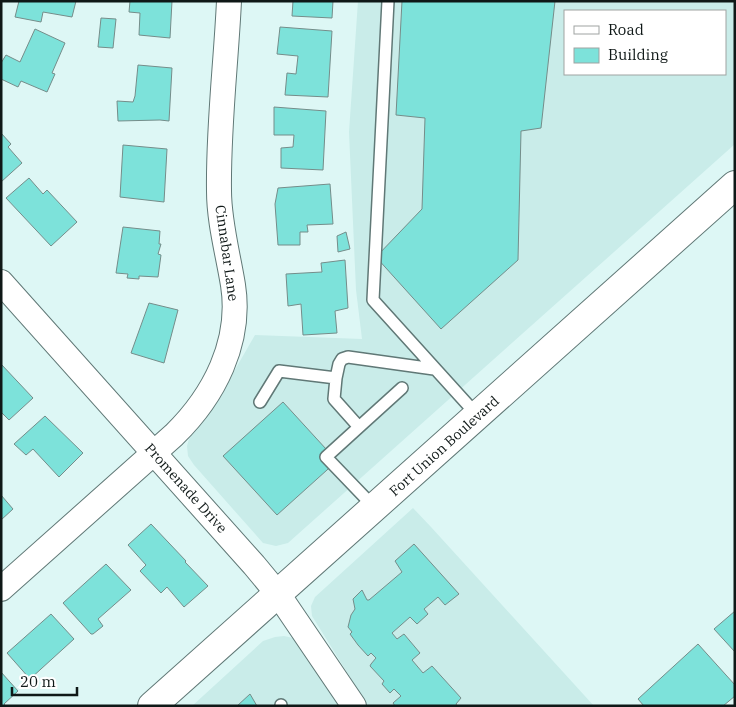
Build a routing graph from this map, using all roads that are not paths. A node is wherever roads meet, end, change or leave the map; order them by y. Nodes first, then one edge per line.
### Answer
1 (229, 1) edge
2 (388, 1) edge
3 (735, 185) edge
4 (1, 282) edge
5 (434, 369) junction
6 (336, 378) junction
7 (402, 388) dead end
8 (260, 402) dead end
9 (478, 416) junction
10 (359, 427) junction
11 (154, 453) junction
12 (374, 508) junction
13 (1, 590) edge
14 (278, 594) junction
15 (152, 706) edge
16 (354, 706) edge

1 - 11 street, Cinnabar Lane
2 - 5 lane
3 - 9 main road, Fort Union Boulevard
4 - 11 street, Promenade Drive
5 - 6 lane
5 - 9 lane
6 - 8 lane
6 - 10 lane
7 - 10 lane
9 - 12 main road, Fort Union Boulevard
10 - 12 lane
11 - 13 street, Cinnabar Lane
11 - 14 street, Promenade Drive
12 - 14 main road, Fort Union Boulevard
14 - 15 main road, Fort Union Boulevard
14 - 16 street, Promenade Drive

